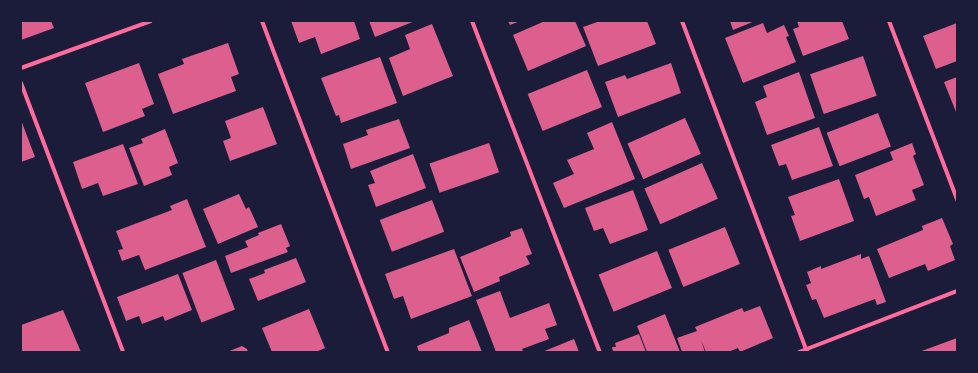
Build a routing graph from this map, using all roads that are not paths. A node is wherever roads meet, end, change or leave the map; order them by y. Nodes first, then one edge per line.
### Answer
1 (151, 21) edge
2 (262, 21) edge
3 (472, 21) edge
4 (682, 21) edge
5 (889, 21) edge
6 (21, 68) edge
7 (21, 83) edge
8 (957, 199) edge
9 (957, 291) edge
10 (807, 351) edge
11 (123, 352) edge
12 (388, 352) edge
13 (600, 352) edge
14 (799, 352) edge

1 - 6 street
2 - 12 street
3 - 13 street
4 - 10 street
5 - 8 street
7 - 11 street
9 - 10 street
10 - 14 street

